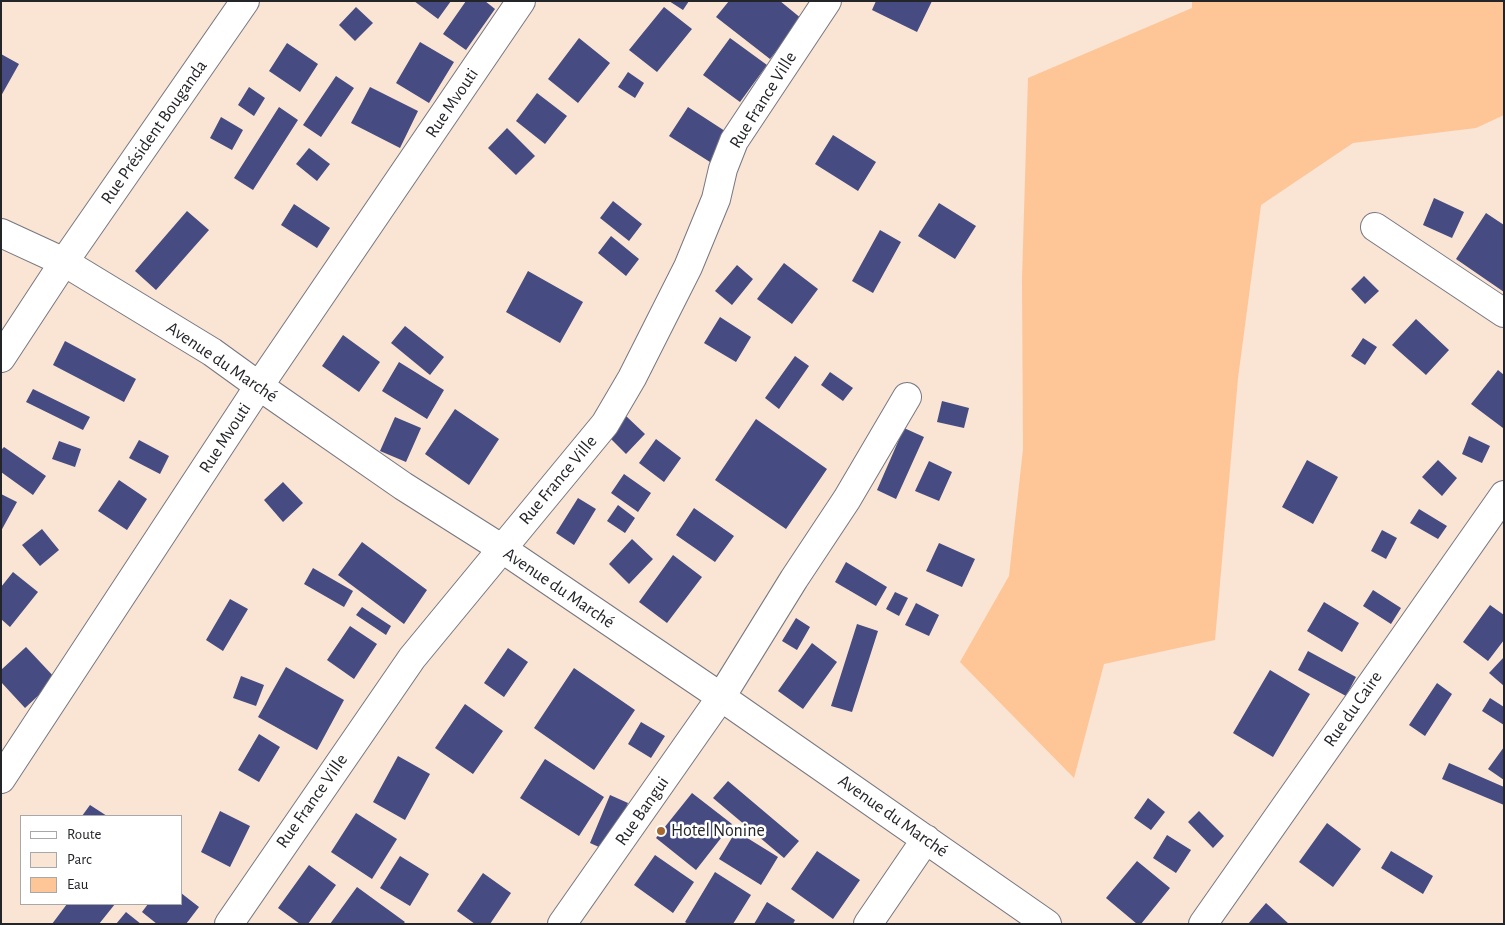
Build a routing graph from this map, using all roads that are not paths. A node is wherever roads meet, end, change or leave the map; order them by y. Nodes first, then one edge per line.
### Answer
1 (245, 1) edge
2 (521, 1) edge
3 (827, 1) edge
4 (1376, 227) dead end
5 (1, 233) edge
6 (64, 262) junction
7 (1504, 313) edge
8 (1, 358) edge
9 (258, 386) junction
10 (906, 397) dead end
11 (1504, 495) edge
12 (501, 548) junction
13 (721, 697) junction
14 (1, 779) edge
15 (926, 839) junction
16 (229, 924) edge
17 (562, 924) edge
18 (868, 924) edge
19 (1047, 924) edge
20 (1203, 924) edge

1 - 6 street, Rue Président Bouganda
2 - 9 street, Rue Mvouti
3 - 12 street, Rue France Ville
4 - 7 street
5 - 6 street, Avenue du Marché
6 - 8 street, Rue Président Bouganda
6 - 9 street, Avenue du Marché
9 - 12 street, Avenue du Marché
9 - 14 street, Rue Mvouti
10 - 13 street, Rue Bangui
11 - 20 street, Rue du Caire
12 - 13 street, Avenue du Marché
12 - 16 street, Rue France Ville
13 - 15 street, Avenue du Marché
13 - 17 street, Rue Bangui
15 - 18 street
15 - 19 street, Avenue du Marché

